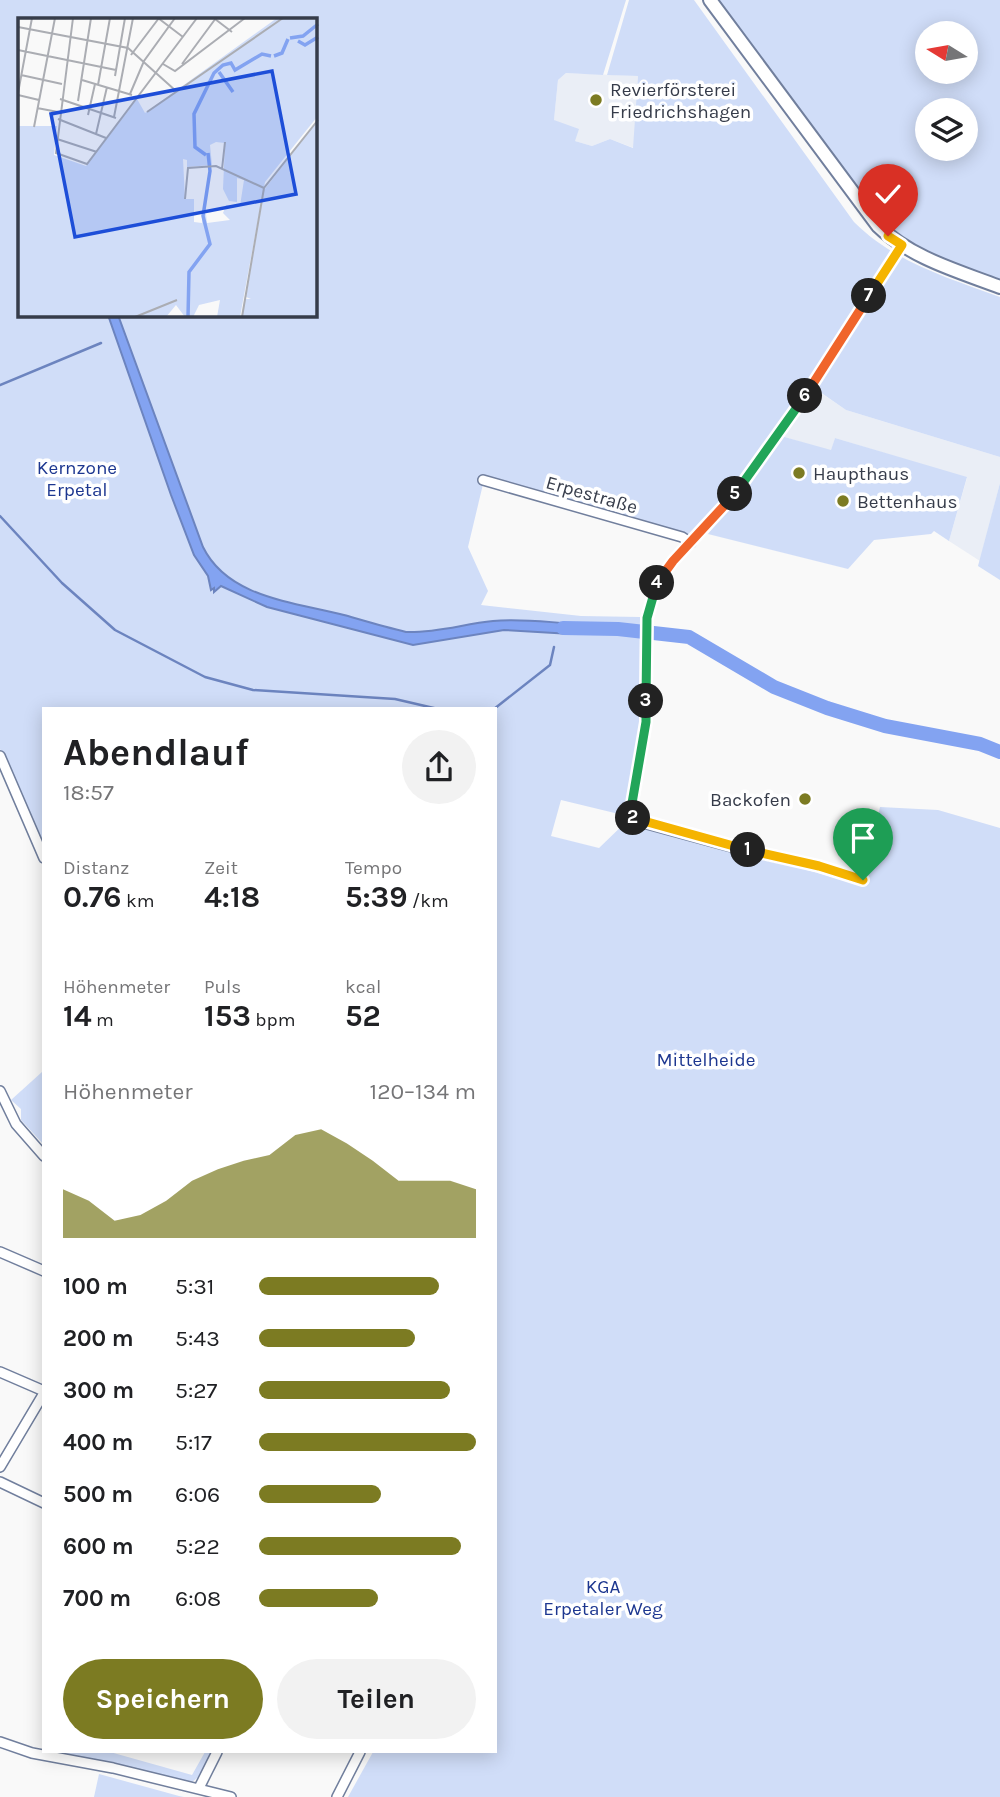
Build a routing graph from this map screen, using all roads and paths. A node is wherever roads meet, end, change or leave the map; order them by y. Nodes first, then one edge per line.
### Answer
1 (710, 0) edge
2 (902, 245) junction
3 (1000, 287) edge
4 (483, 480) dead end
5 (691, 542) junction
6 (0, 756) edge
7 (12, 782) junction
8 (0, 787) edge
9 (42, 853) edge
10 (863, 880) dead end
11 (0, 1091) edge
12 (5, 1114) edge
13 (42, 1154) edge
14 (0, 1252) edge
15 (42, 1270) edge
16 (0, 1371) edge
17 (42, 1391) edge
18 (42, 1395) edge
19 (0, 1467) edge
20 (0, 1482) edge
21 (42, 1502) edge
22 (0, 1742) edge
23 (216, 1753) edge
24 (359, 1753) edge
25 (50, 1754) edge
26 (199, 1788) junction
27 (232, 1797) edge
28 (337, 1797) edge

1 - 2 main road
2 - 3 main road
2 - 5 street
4 - 5 street, Erpestraße
5 - 10 street
6 - 7 street
7 - 8 street
7 - 9 street
11 - 12 street
12 - 13 street
14 - 15 street
16 - 17 street
18 - 19 street
20 - 21 street
22 - 25 street
23 - 26 street
24 - 28 street
25 - 26 street
26 - 27 street

